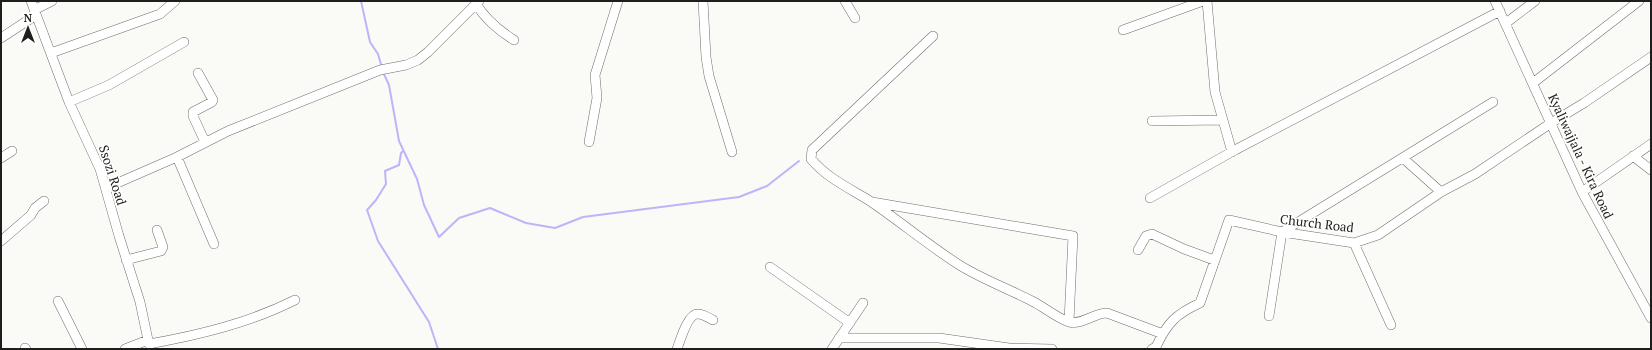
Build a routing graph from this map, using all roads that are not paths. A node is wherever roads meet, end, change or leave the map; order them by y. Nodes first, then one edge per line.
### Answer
1 (52, 1) edge
2 (175, 1) edge
3 (618, 1) edge
4 (703, 1) edge
5 (845, 1) edge
6 (1203, 1) edge
7 (1207, 1) edge
8 (1495, 1) edge
9 (1535, 1) edge
10 (1639, 1) edge
11 (478, 3) edge
12 (34, 9) edge
13 (1500, 12) junction
14 (855, 18) dead end
15 (1506, 23) junction
16 (1123, 30) dead end
17 (932, 36) dead end
18 (1, 38) edge
19 (514, 40) dead end
20 (184, 42) dead end
21 (51, 53) junction
22 (1651, 57) edge
23 (198, 73) dead end
24 (1533, 83) junction
25 (69, 102) junction
26 (1493, 102) dead end
27 (1222, 120) junction
28 (1152, 121) dead end
29 (1551, 123) junction
30 (205, 142) junction
31 (589, 142) dead end
32 (1651, 144) edge
33 (12, 151) dead end
34 (732, 152) dead end
35 (1232, 152) junction
36 (1633, 156) junction
37 (177, 157) junction
38 (1, 158) edge
39 (1404, 159) junction
40 (1651, 170) edge
41 (106, 188) junction
42 (1441, 192) junction
43 (1582, 192) junction
44 (1150, 198) dead end
45 (44, 201) dead end
46 (870, 201) junction
47 (157, 230) dead end
48 (1282, 232) junction
49 (1, 241) edge
50 (1354, 243) junction
51 (214, 244) dead end
52 (1138, 250) dead end
53 (126, 260) junction
54 (1214, 260) junction
55 (770, 267) dead end
56 (295, 300) dead end
57 (58, 301) dead end
58 (863, 303) dead end
59 (1269, 316) dead end
60 (1651, 318) edge
61 (713, 320) dead end
62 (1069, 322) junction
63 (850, 323) junction
64 (1391, 325) dead end
65 (1163, 334) junction
66 (839, 338) junction
67 (149, 344) edge
68 (82, 349) edge
69 (125, 349) edge
70 (677, 349) edge
71 (832, 349) edge
72 (1052, 349) edge
73 (1152, 349) edge

1 - 12 street
2 - 21 street
3 - 31 street
4 - 34 street
5 - 14 street
6 - 16 street
7 - 27 street
8 - 13 street, Kyaliwajjala - Kira Road
9 - 15 street
10 - 24 street
11 - 19 street
11 - 30 street
12 - 18 street
12 - 21 street, Ssozi Road
13 - 15 street, Kyaliwajjala - Kira Road
13 - 35 street
15 - 24 street, Kyaliwajjala - Kira Road
17 - 46 street
20 - 25 street
21 - 25 street, Ssozi Road
22 - 29 street, Church Road
23 - 30 street
24 - 29 street, Kyaliwajjala - Kira Road
25 - 41 street, Ssozi Road
26 - 39 street
27 - 28 street
27 - 35 street
29 - 42 street, Church Road
29 - 43 street, Kyaliwajjala - Kira Road
30 - 37 street
32 - 36 street
33 - 38 street
35 - 44 street
36 - 40 street
36 - 43 street
37 - 41 street
37 - 51 street
39 - 42 street
39 - 48 street
41 - 53 street, Ssozi Road
42 - 50 street, Church Road
43 - 60 street, Kyaliwajjala - Kira Road
45 - 49 street
46 - 62 street
46 - 62 street
47 - 53 street
48 - 50 street, Church Road
48 - 54 street, Church Road
48 - 59 street
50 - 64 street
52 - 54 street
53 - 67 street, Ssozi Road
54 - 65 street, Church Road
55 - 63 street
56 - 67 street
57 - 68 street
58 - 63 street
61 - 70 street
62 - 65 street
63 - 66 street
65 - 73 street, Church Road
66 - 71 street
66 - 72 street
67 - 69 street

